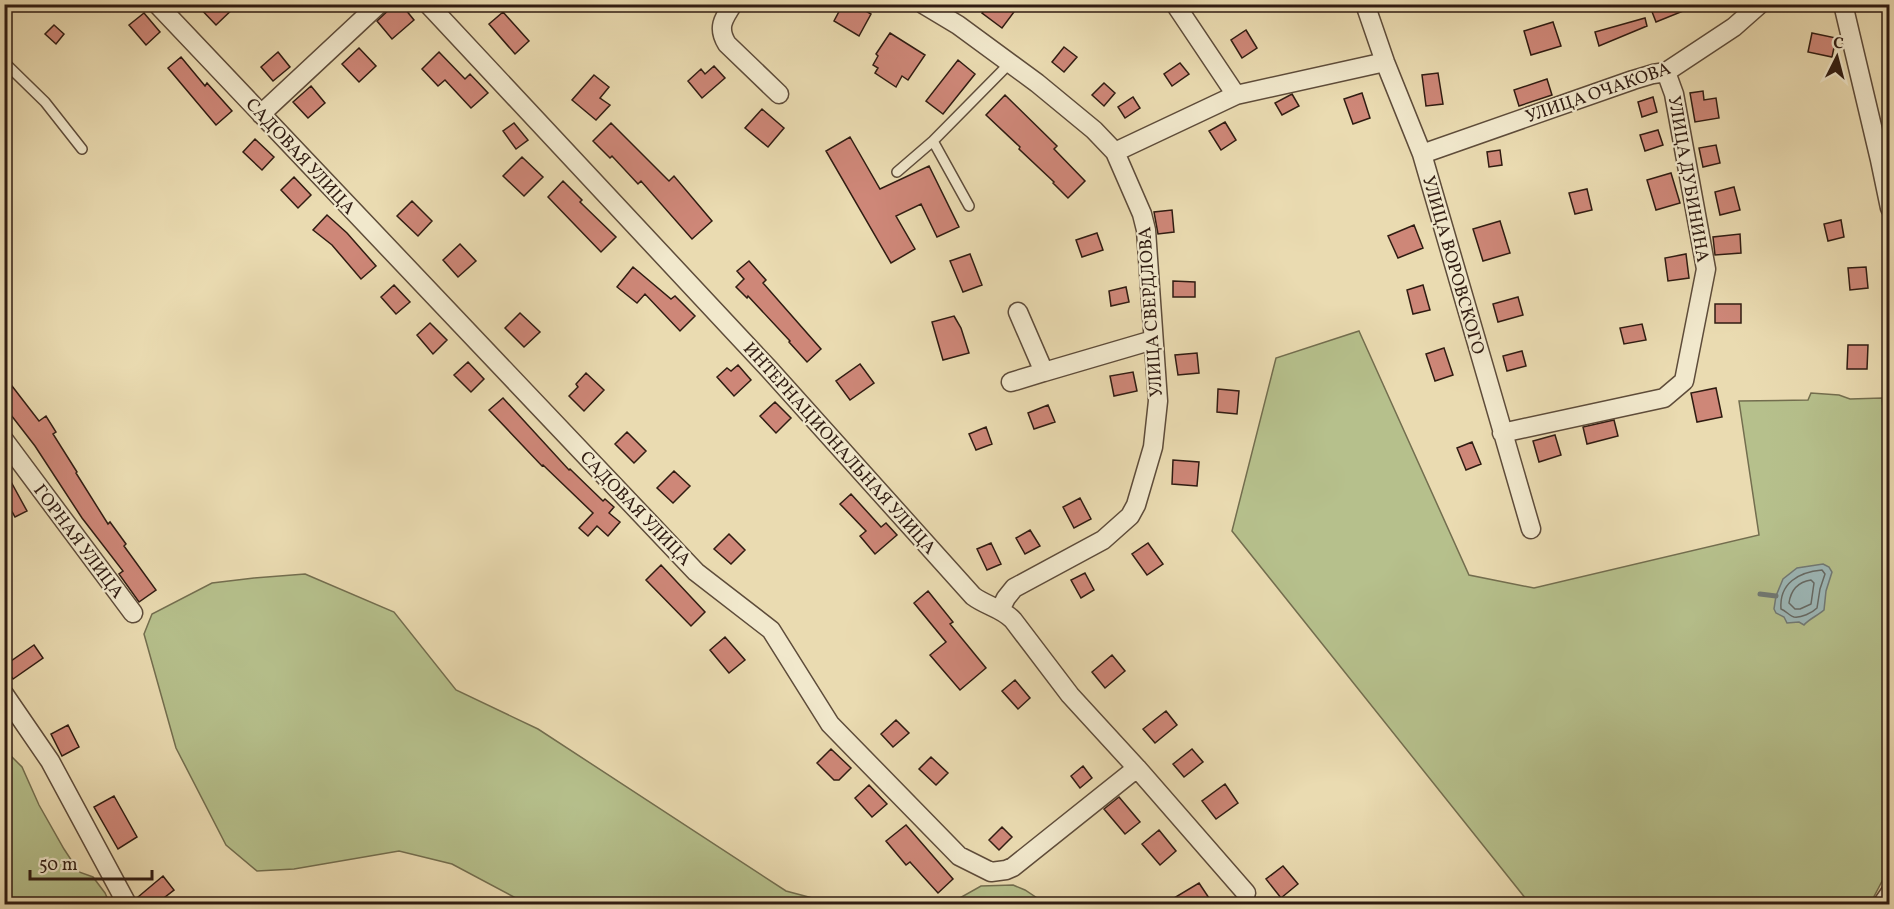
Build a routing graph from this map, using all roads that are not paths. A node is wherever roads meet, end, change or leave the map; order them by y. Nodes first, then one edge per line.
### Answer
1 (157, 4) edge
2 (379, 4) edge
3 (428, 4) edge
4 (733, 4) edge
5 (923, 4) edge
6 (1175, 4) edge
7 (1365, 4) edge
8 (1760, 4) edge
9 (1843, 4) edge
10 (4, 62) edge
11 (1385, 62) junction
12 (1009, 64) junction
13 (1666, 72) junction
14 (779, 94) dead end
15 (1236, 95) junction
16 (261, 114) junction
17 (933, 141) junction
18 (82, 149) dead end
19 (1115, 152) junction
20 (1422, 154) junction
21 (897, 172) dead end
22 (969, 206) dead end
23 (1890, 208) edge
24 (1018, 312) dead end
25 (1153, 340) junction
26 (1044, 372) junction
27 (1011, 382) dead end
28 (1503, 433) junction
29 (4, 440) edge
30 (1531, 529) dead end
31 (1000, 610) junction
32 (133, 613) dead end
33 (4, 694) edge
34 (1137, 768) junction
35 (1890, 885) edge
36 (1246, 893) dead end
37 (127, 904) edge
38 (1877, 904) edge

1 - 16 street, САДОВАЯ УЛИЦА
2 - 16 street
3 - 31 street, ИНТЕРНАЦИОНАЛЬНАЯ УЛИЦА
4 - 14 street
5 - 12 street, УЛИЦА СВЕРДЛОВА
6 - 15 street
7 - 11 street, УЛИЦА ВОРОВСКОГО
8 - 13 street, УЛИЦА ОЧАКОВА
9 - 23 street
10 - 18 lane
11 - 15 street
11 - 20 street, УЛИЦА ВОРОВСКОГО
12 - 17 lane
12 - 19 street, УЛИЦА СВЕРДЛОВА
13 - 20 street, УЛИЦА ОЧАКОВА
13 - 28 street, УЛИЦА ДУБИНИНА
15 - 19 street
16 - 34 street, САДОВАЯ УЛИЦА
17 - 21 lane
17 - 22 lane
19 - 25 street, УЛИЦА СВЕРДЛОВА
20 - 28 street, УЛИЦА ВОРОВСКОГО
24 - 26 street
25 - 26 street
25 - 31 street, УЛИЦА СВЕРДЛОВА
26 - 27 street
28 - 30 street, УЛИЦА ВОРОВСКОГО
29 - 32 street, ГОРНАЯ УЛИЦА
31 - 34 street, ИНТЕРНАЦИОНАЛЬНАЯ УЛИЦА
33 - 37 street
34 - 36 street, ИНТЕРНАЦИОНАЛЬНАЯ УЛИЦА
35 - 38 lane

